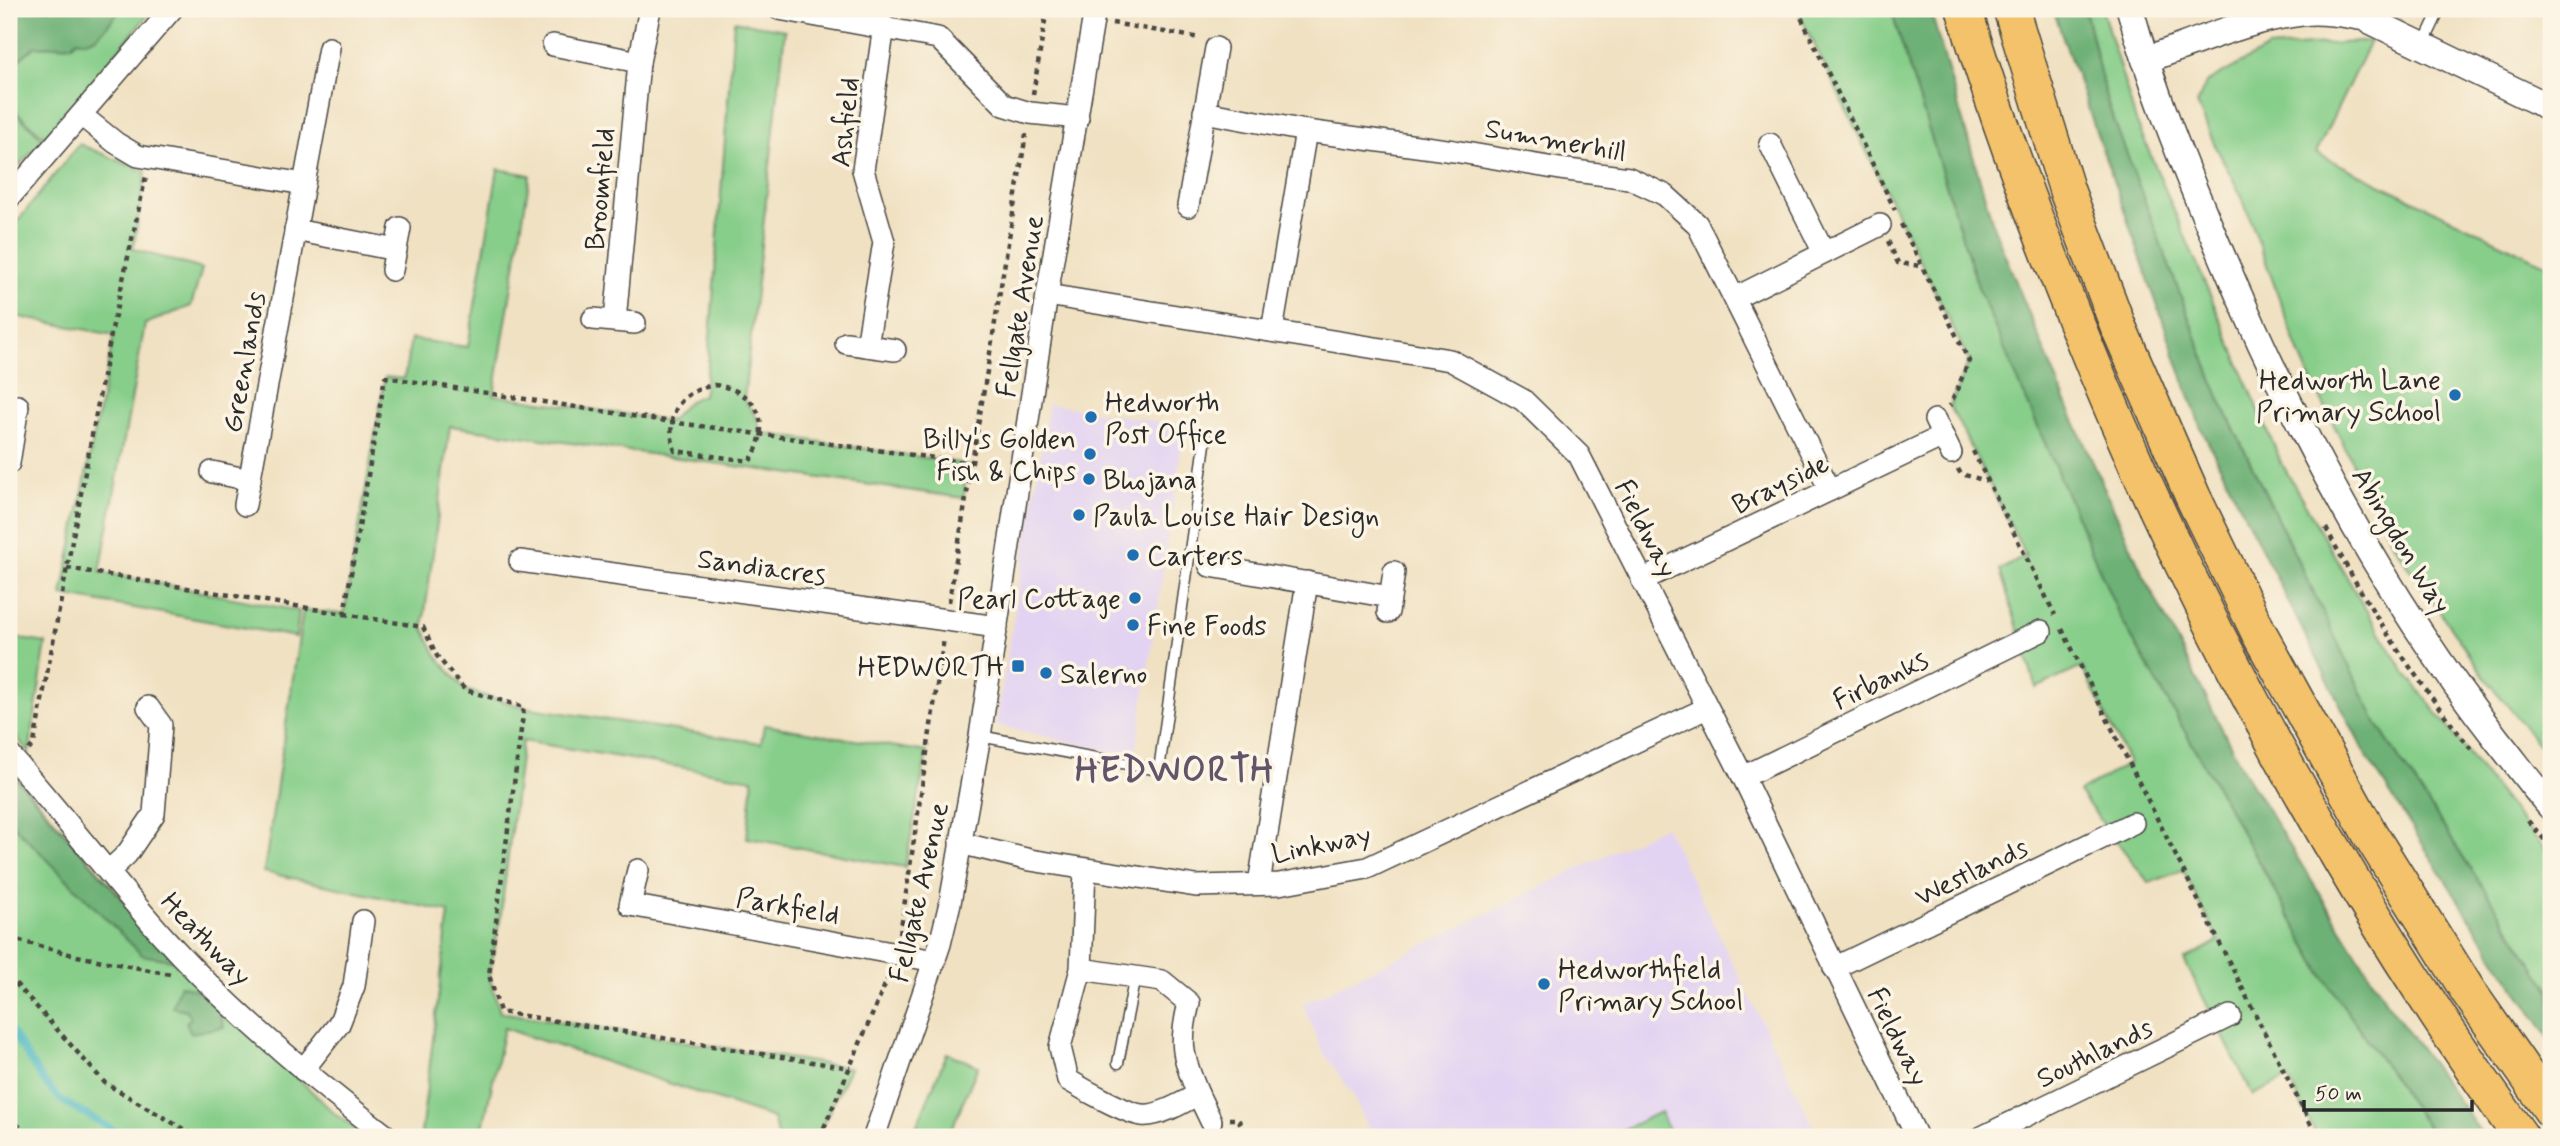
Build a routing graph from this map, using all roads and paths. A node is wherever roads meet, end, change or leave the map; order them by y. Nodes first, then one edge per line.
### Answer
1 (172, 9) edge
2 (650, 9) edge
3 (779, 9) edge
4 (1047, 9) edge
5 (1797, 9) edge
6 (1964, 9) edge
7 (2011, 9) edge
8 (2130, 9) edge
9 (2440, 9) edge
10 (2546, 9) edge
11 (2551, 12) edge
12 (1094, 14) edge
13 (884, 26) junction
14 (553, 45) dead end
15 (2423, 45) junction
16 (1216, 48) joint
17 (2145, 60) junction
18 (639, 62) junction
19 (333, 63) dead end
20 (2551, 107) edge
21 (1204, 112) junction
22 (1030, 113) junction
23 (81, 115) junction
24 (1078, 118) junction
25 (1306, 131) junction
26 (1770, 144) dead end
27 (149, 158) junction
28 (304, 184) junction
29 (9, 198) edge
30 (1188, 206) dead end
31 (1880, 225) joint
32 (400, 228) dead end
33 (295, 230) junction
34 (1824, 253) junction
35 (1922, 266) junction
36 (1047, 295) junction
37 (1735, 299) junction
38 (593, 319) dead end
39 (1272, 331) junction
40 (846, 343) dead end
41 (867, 346) junction
42 (895, 350) dead end
43 (18, 406) dead end
44 (671, 422) junction
45 (1946, 431) junction
46 (762, 433) junction
47 (1206, 437) dead end
48 (1972, 449) dead end
49 (9, 463) edge
50 (971, 463) junction
51 (212, 472) dead end
52 (250, 480) junction
53 (1988, 482) junction
54 (1830, 489) junction
55 (245, 505) dead end
56 (520, 561) dead end
57 (1210, 566) dead end
58 (67, 568) junction
59 (1394, 572) dead end
60 (1642, 580) junction
61 (1307, 582) junction
62 (344, 614) junction
63 (947, 620) junction
64 (997, 626) junction
65 (2040, 629) dead end
66 (148, 707) dead end
67 (1707, 708) junction
68 (980, 736) junction
69 (14, 760) edge
70 (1743, 777) junction
71 (2551, 807) edge
72 (2133, 823) dead end
73 (960, 843) junction
74 (1085, 869) junction
75 (638, 870) dead end
76 (109, 871) junction
77 (1259, 884) junction
78 (363, 921) dead end
79 (9, 938) edge
80 (898, 954) junction
81 (935, 961) junction
82 (1834, 968) junction
83 (1081, 969) junction
84 (1135, 975) junction
85 (9, 976) edge
86 (205, 980) junction
87 (2230, 1016) dead end
88 (1118, 1063) dead end
89 (850, 1068) junction
90 (303, 1070) junction
91 (1198, 1094) junction
92 (2551, 1110) edge
93 (9, 1118) edge
94 (1211, 1121) dead end
95 (31, 1137) edge
96 (197, 1137) edge
97 (388, 1137) edge
98 (820, 1137) edge
99 (874, 1137) edge
100 (1917, 1137) edge
101 (1982, 1137) edge
102 (2317, 1137) edge
103 (2521, 1137) edge

1 - 23 street
2 - 18 street, Broomfield
3 - 13 street
4 - 22 path
5 - 35 path
6 - 103 highway
7 - 92 highway
8 - 17 street, Abingdon Way
9 - 15 lane
10 - 11 path
12 - 16 path
12 - 24 street, Fellgate Avenue
13 - 22 street
13 - 41 street, Ashfield
14 - 18 street
15 - 17 street
15 - 20 street
16 - 21 street
17 - 71 street, Abingdon Way
18 - 38 street, Broomfield
19 - 28 street, Greenlands
21 - 25 street, Summerhill
21 - 30 street
22 - 24 street
22 - 50 path
23 - 27 street
23 - 29 street
24 - 36 street, Fellgate Avenue
25 - 37 street, Summerhill
25 - 39 street
26 - 34 street
27 - 28 street
27 - 58 path
28 - 33 street, Greenlands
31 - 34 street
31 - 35 path
32 - 33 street
33 - 52 street, Greenlands
34 - 37 street
35 - 45 path
36 - 39 street, Fieldway
36 - 64 street, Fellgate Avenue
37 - 54 street, Summerhill
39 - 60 street, Fieldway
40 - 41 street
41 - 42 street
43 - 49 street
44 - 46 path
44 - 46 path
44 - 46 path
44 - 62 path
45 - 53 path
45 - 54 street, Brayside
46 - 50 path
47 - 68 lane
48 - 53 path
50 - 63 path
51 - 52 street
52 - 55 street, Greenlands
53 - 102 path
54 - 60 street, Brayside
56 - 63 street, Sandiacres
57 - 61 street
58 - 62 path
58 - 69 path
59 - 61 street
60 - 67 street, Fieldway
61 - 77 street
62 - 89 path
63 - 64 street, Sandiacres
63 - 80 path
64 - 68 street, Fellgate Avenue
65 - 70 street, Firbanks
66 - 76 street
67 - 70 street, Fieldway
67 - 77 street, Linkway
68 - 73 street, Fellgate Avenue
69 - 76 street, Heathway
70 - 82 street, Fieldway
72 - 82 street, Westlands
73 - 74 street, Linkway
73 - 81 street, Fellgate Avenue
74 - 77 street, Linkway
74 - 83 street
75 - 80 street, Parkfield
76 - 86 street, Heathway
78 - 90 street
79 - 86 path
80 - 81 street, Parkfield
80 - 89 path
81 - 99 street, Fellgate Avenue
82 - 100 street, Fieldway
83 - 84 street
83 - 91 street
84 - 88 lane
84 - 91 street
85 - 96 path
86 - 90 street, Heathway
87 - 101 street, Southlands
89 - 98 path
90 - 97 street, Heathway
91 - 94 street
93 - 95 path

